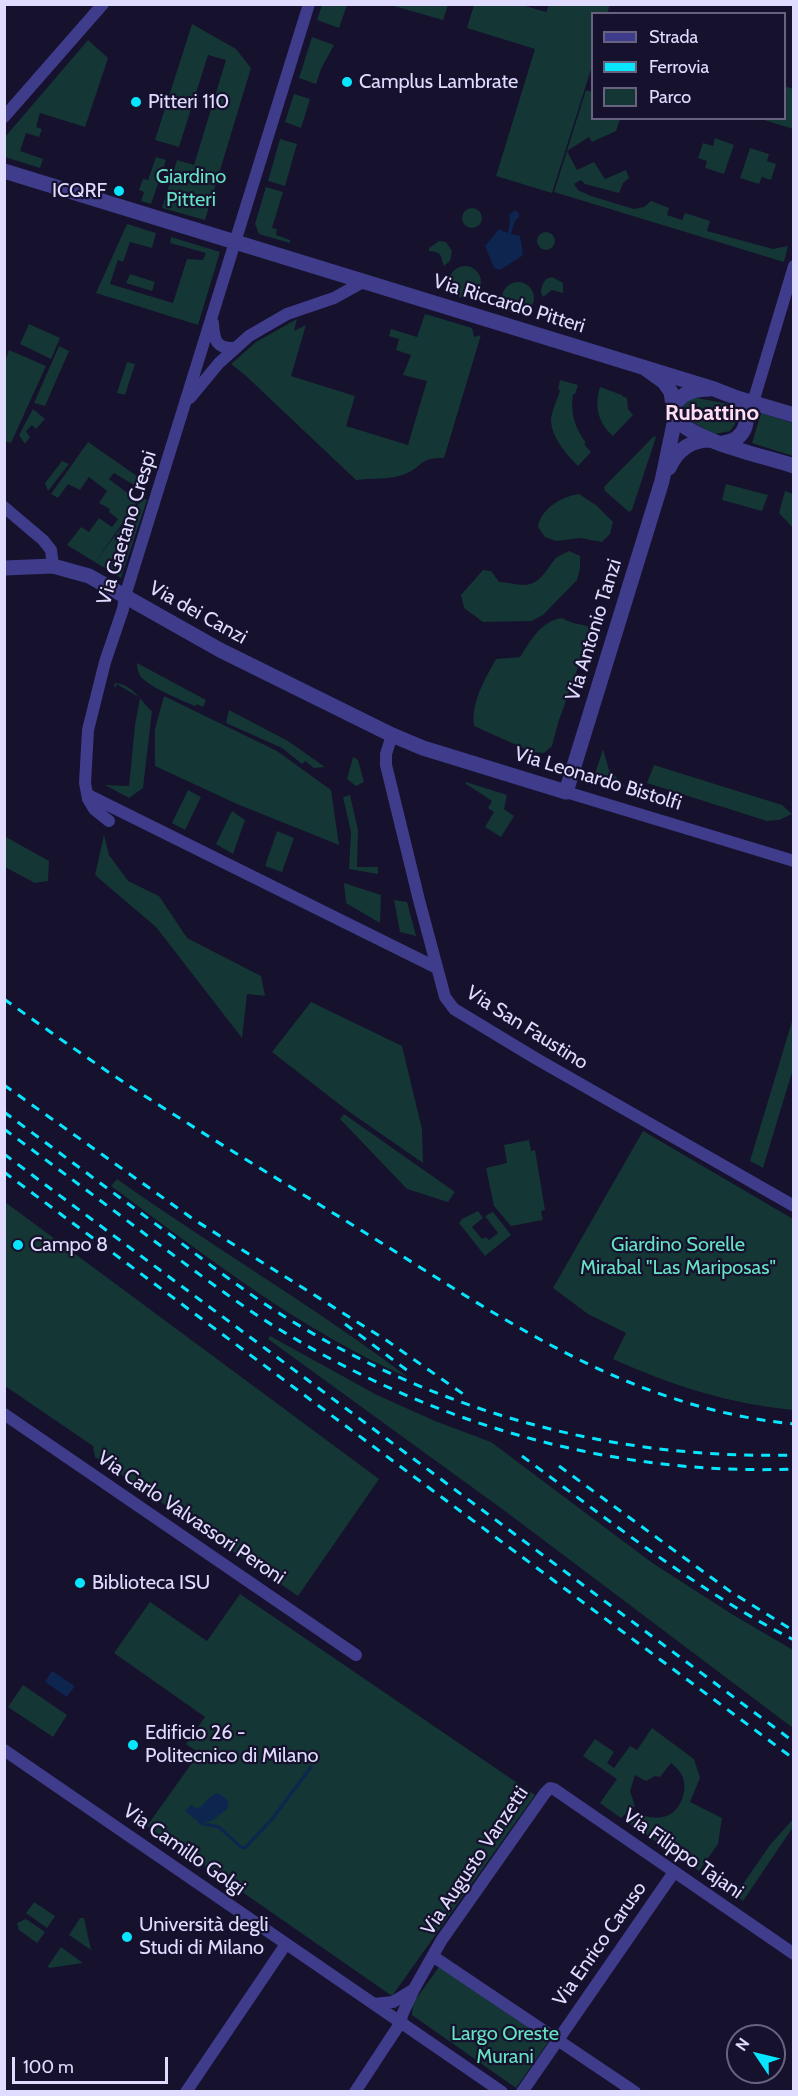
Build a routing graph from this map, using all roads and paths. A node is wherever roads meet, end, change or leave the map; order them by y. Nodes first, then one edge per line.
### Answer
1 (103, 4) edge
2 (309, 4) edge
3 (4, 117) edge
4 (4, 171) edge
5 (235, 242) junction
6 (794, 266) edge
7 (334, 272) junction
8 (363, 282) junction
9 (334, 298) junction
10 (212, 316) junction
11 (235, 348) junction
12 (643, 367) junction
13 (758, 383) junction
14 (714, 388) junction
15 (735, 397) junction
16 (753, 402) junction
17 (184, 406) junction
18 (675, 413) junction
19 (786, 413) edge
20 (748, 418) junction
21 (717, 442) junction
22 (794, 466) edge
23 (662, 482) junction
24 (4, 507) edge
25 (53, 566) junction
26 (4, 568) edge
27 (125, 596) junction
28 (392, 735) junction
29 (566, 792) junction
30 (88, 795) junction
31 (110, 821) dead end
32 (794, 861) edge
33 (437, 968) junction
34 (794, 1206) edge
35 (4, 1414) edge
36 (356, 1655) dead end
37 (4, 1750) edge
38 (550, 1788) joint
39 (674, 1872) junction
40 (286, 1944) junction
41 (794, 1954) edge
42 (434, 1957) junction
43 (414, 1989) junction
44 (374, 2004) junction
45 (401, 2022) junction
46 (558, 2039) junction
47 (186, 2091) edge
48 (355, 2091) edge
49 (502, 2091) edge
50 (522, 2091) edge
51 (635, 2091) edge

1 - 3 street
2 - 5 street, Via Gaetano Crespi
4 - 5 street, Via Riccardo Pitteri
5 - 7 street, Via Riccardo Pitteri
5 - 10 street, Via Gaetano Crespi
6 - 13 street
7 - 8 street, Via Riccardo Pitteri
7 - 9 street
8 - 9 street
8 - 12 street, Via Riccardo Pitteri
9 - 11 street
10 - 11 street
10 - 17 street, Via Gaetano Crespi
11 - 17 street
12 - 14 street, Via Riccardo Pitteri
12 - 18 street, Via Riccardo Pitteri
13 - 15 street
13 - 16 street
13 - 19 street
14 - 15 street, Via Riccardo Pitteri
14 - 18 street
15 - 16 street, Via Riccardo Pitteri
15 - 20 street
16 - 19 street, Via Riccardo Pitteri
16 - 20 street
17 - 27 street, Via Gaetano Crespi
18 - 21 street
18 - 23 street, Via Antonio Tanzi
20 - 21 street
21 - 22 street
21 - 23 street, Via Antonio Tanzi
23 - 29 street, Via Antonio Tanzi
24 - 25 street
25 - 26 street, Via dei Canzi
25 - 27 street, Via dei Canzi
27 - 28 street, Via dei Canzi
27 - 30 street, Via Gaetano Crespi
28 - 29 street, Via Leonardo Bistolfi
28 - 33 street, Via San Faustino
29 - 32 street, Via Leonardo Bistolfi
30 - 31 street
30 - 33 street
33 - 34 street, Via San Faustino
35 - 36 street, Via Carlo Valvassori Peroni
37 - 40 street, Via Camillo Golgi
38 - 39 street, Via Filippo Tajani
38 - 42 street, Via Augusto Vanzetti
39 - 41 street, Via Filippo Tajani
39 - 46 street, Via Enrico Caruso
40 - 44 street, Via Camillo Golgi
40 - 47 street
42 - 43 street
42 - 46 street
43 - 44 street
43 - 45 street
44 - 45 street, Via Camillo Golgi
45 - 48 street
45 - 49 street
46 - 50 street
46 - 51 street

